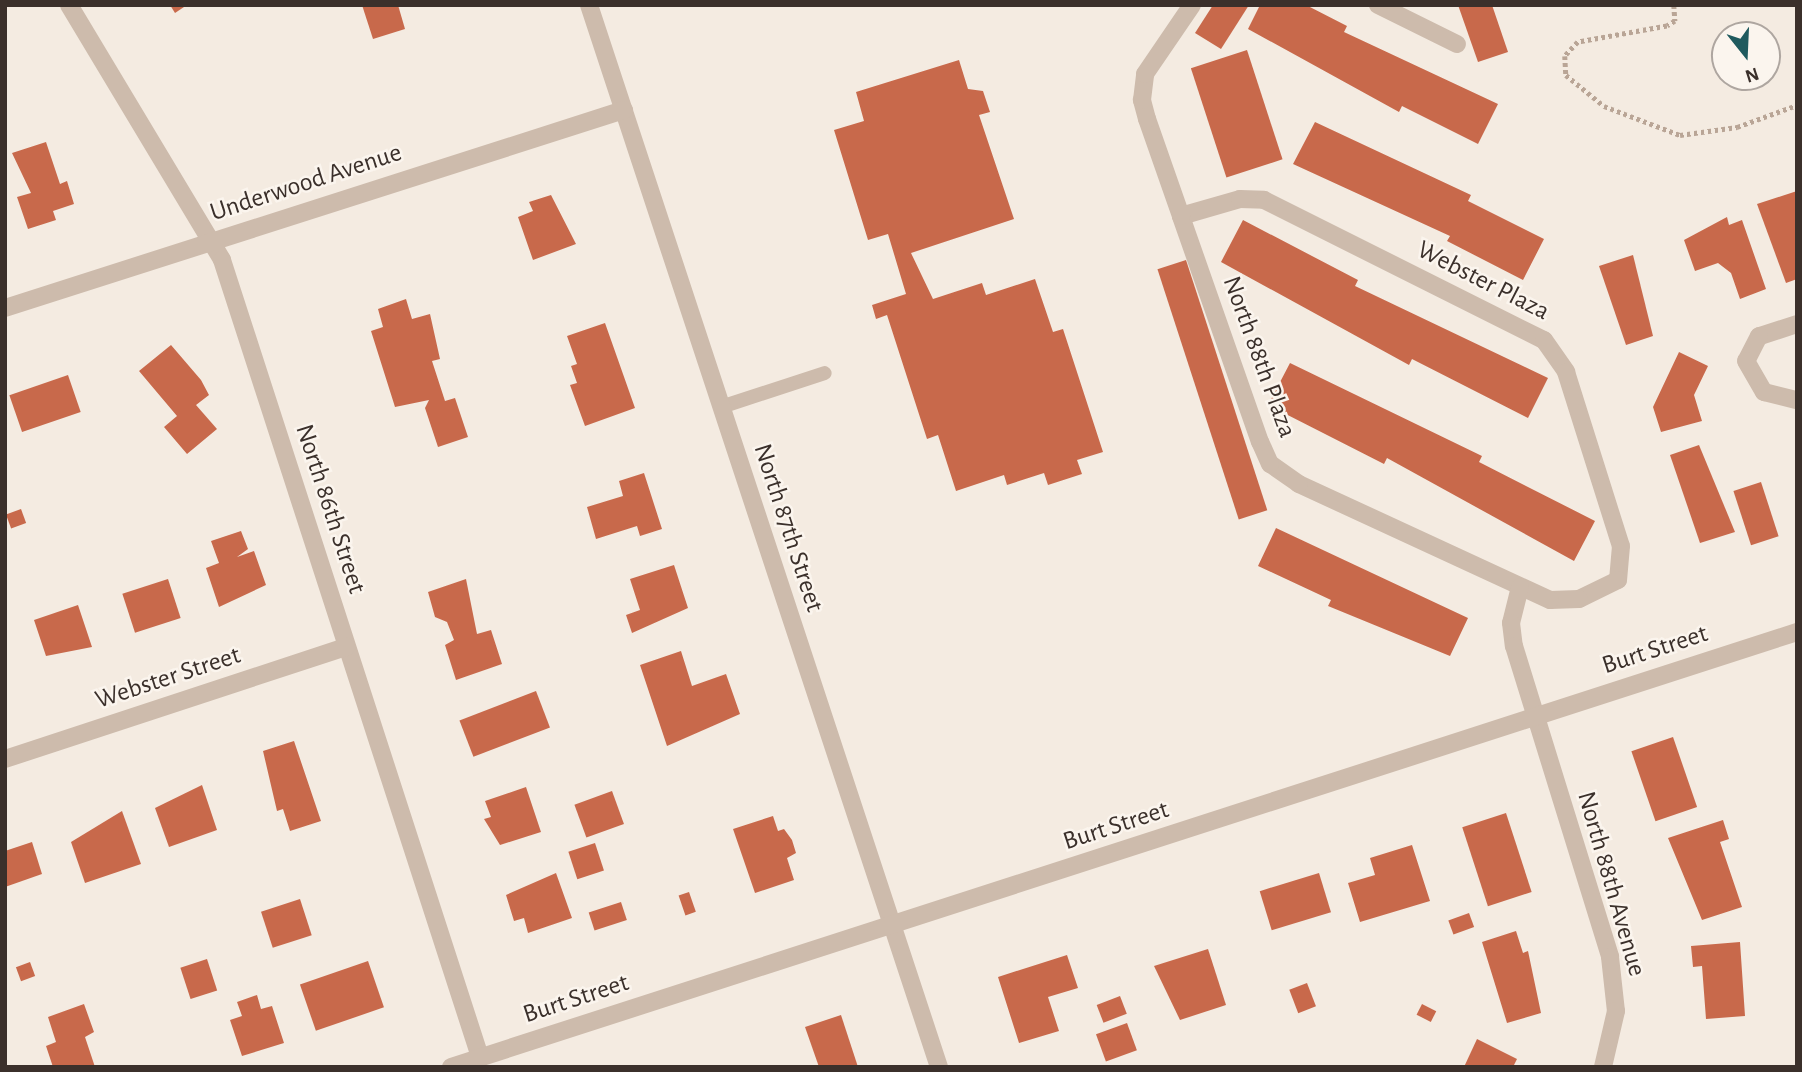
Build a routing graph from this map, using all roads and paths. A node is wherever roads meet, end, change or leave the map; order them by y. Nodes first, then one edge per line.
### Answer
1 (69, 5) edge
2 (589, 5) edge
3 (1192, 5) edge
4 (1378, 5) edge
5 (1674, 5) edge
6 (1457, 44) dead end
7 (1797, 105) edge
8 (624, 110) junction
9 (1181, 216) junction
10 (212, 241) junction
11 (5, 308) edge
12 (1797, 324) edge
13 (825, 373) dead end
14 (1797, 400) edge
15 (721, 407) junction
16 (1520, 587) junction
17 (1797, 632) edge
18 (346, 648) junction
19 (1534, 717) junction
20 (5, 759) edge
21 (892, 926) junction
22 (480, 1057) junction
23 (451, 1067) edge
24 (939, 1067) edge
25 (1603, 1067) edge

1 - 10 street, North 86th Street
2 - 8 street, North 87th Street
3 - 9 street, North 88th Plaza
4 - 6 street
5 - 7 path
8 - 10 street, Underwood Avenue
8 - 15 street, North 87th Street
9 - 16 street, North 88th Plaza
9 - 16 street, Webster Plaza
10 - 11 street, Underwood Avenue
10 - 18 street, North 86th Street
12 - 14 street
13 - 15 lane
15 - 21 street, North 87th Street
16 - 19 street
17 - 19 street, Burt Street
18 - 20 street, Webster Street
18 - 22 street, North 86th Street
19 - 21 street, Burt Street
19 - 25 street, North 88th Avenue
21 - 22 street, Burt Street
21 - 24 street, North 87th Street
22 - 23 street, Burt Street

